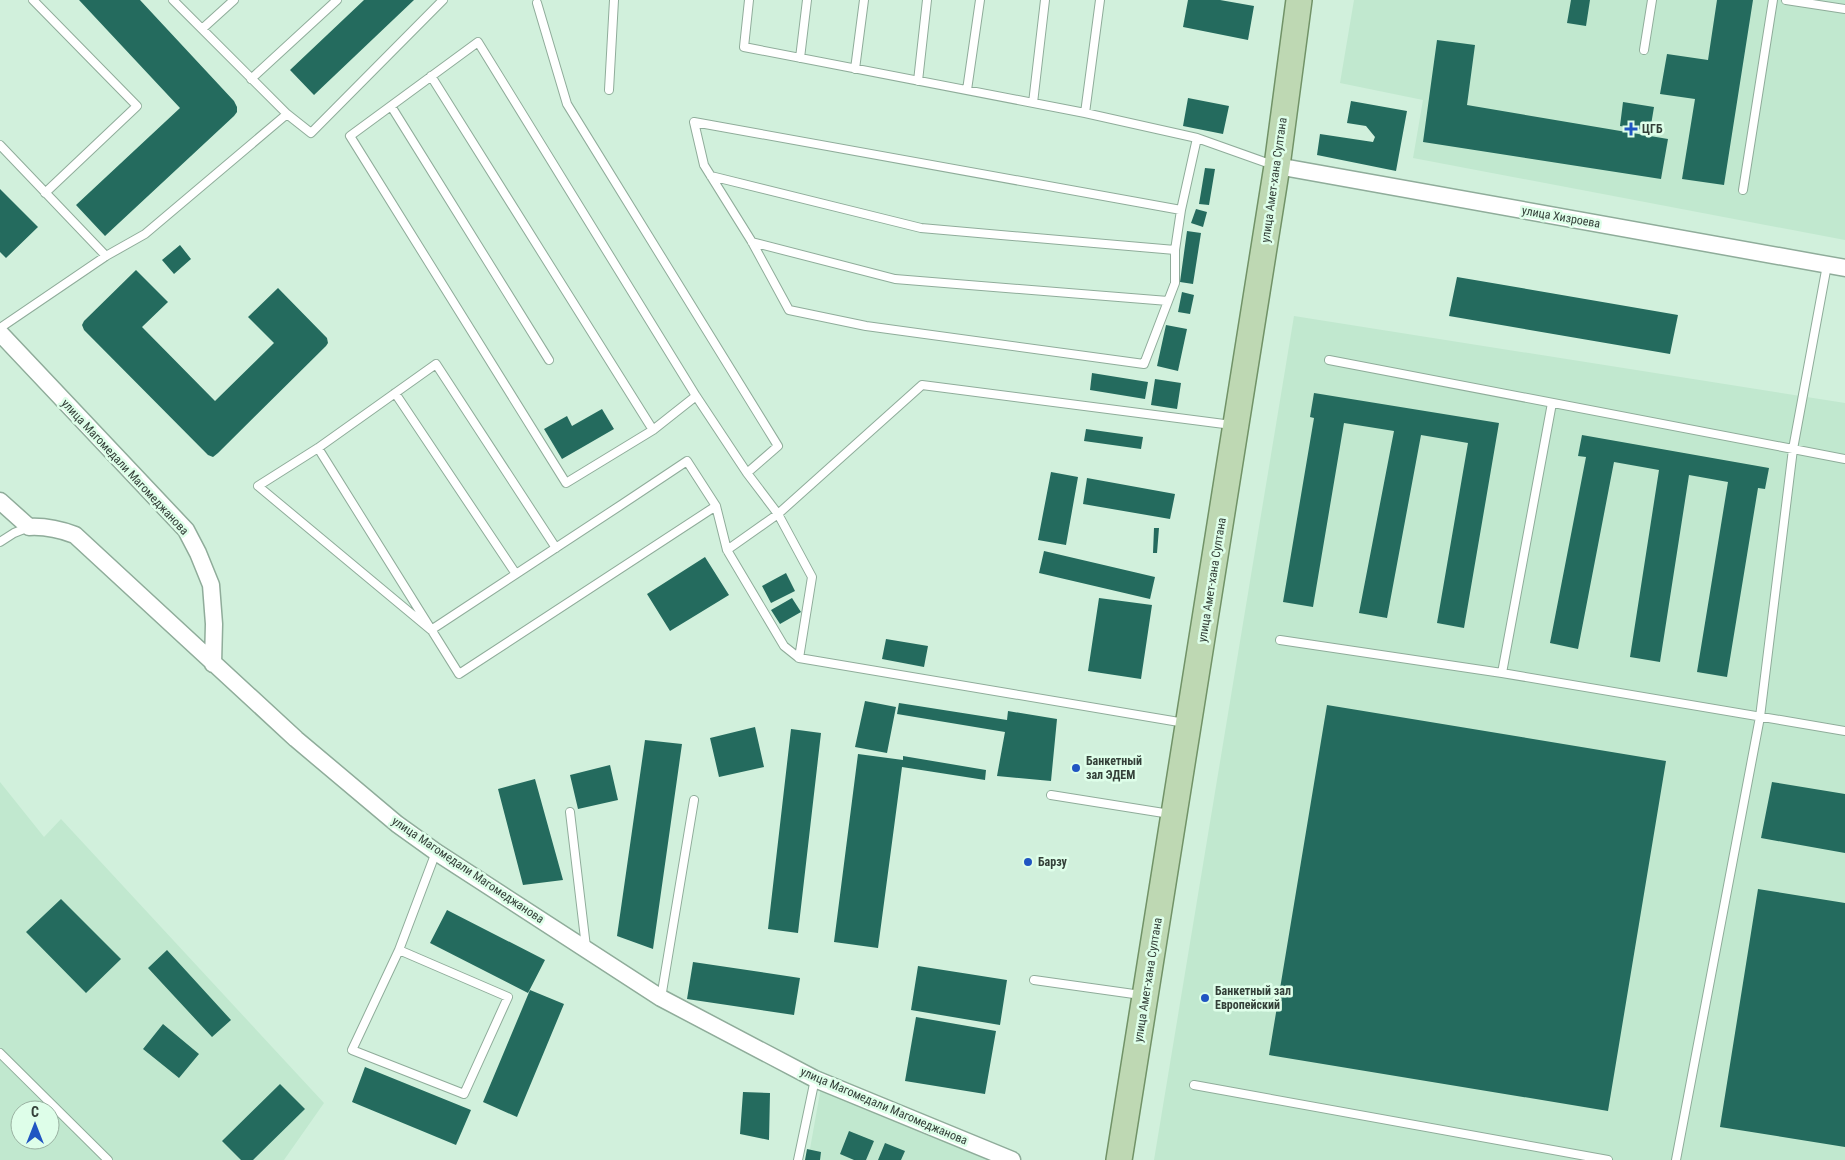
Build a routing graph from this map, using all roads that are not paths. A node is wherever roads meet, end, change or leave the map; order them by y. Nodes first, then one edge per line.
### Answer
1 (33, 0) edge
2 (173, 0) edge
3 (234, 0) edge
4 (338, 0) edge
5 (442, 0) edge
6 (614, 0) edge
7 (749, 0) edge
8 (807, 0) edge
9 (864, 0) edge
10 (927, 0) edge
11 (980, 0) edge
12 (1045, 0) edge
13 (1100, 0) edge
14 (1299, 0) edge
15 (1652, 0) edge
16 (1773, 0) edge
17 (1786, 0) edge
18 (537, 3) dead end
19 (1845, 10) edge
20 (202, 29) junction
21 (1644, 50) dead end
22 (800, 58) junction
23 (856, 69) junction
24 (431, 76) junction
25 (251, 78) junction
26 (918, 81) junction
27 (609, 90) dead end
28 (967, 90) junction
29 (1033, 103) junction
30 (391, 106) junction
31 (1085, 113) junction
32 (287, 114) junction
33 (1196, 138) junction
34 (0, 145) edge
35 (1277, 166) junction
36 (711, 176) junction
37 (1742, 190) dead end
38 (45, 193) junction
39 (1181, 210) junction
40 (752, 242) junction
41 (1175, 250) junction
42 (106, 256) junction
43 (1827, 265) junction
44 (1845, 268) edge
45 (1168, 301) junction
46 (0, 328) edge
47 (0, 333) edge
48 (549, 360) dead end
49 (1329, 360) dead end
50 (395, 393) junction
51 (696, 396) junction
52 (1552, 403) junction
53 (1236, 425) junction
54 (654, 430) junction
55 (318, 448) junction
56 (1793, 449) junction
57 (1845, 459) edge
58 (747, 473) junction
59 (0, 501) edge
60 (716, 506) junction
61 (778, 514) junction
62 (29, 527) junction
63 (0, 542) edge
64 (556, 548) junction
65 (727, 550) junction
66 (516, 574) junction
67 (431, 630) junction
68 (1280, 640) dead end
69 (798, 658) junction
70 (213, 664) junction
71 (1502, 674) junction
72 (1760, 717) junction
73 (1190, 724) junction
74 (1845, 731) edge
75 (1051, 794) dead end
76 (694, 800) dead end
77 (570, 812) dead end
78 (1175, 815) junction
79 (436, 852) junction
80 (586, 949) junction
81 (399, 950) junction
82 (1034, 980) dead end
83 (1145, 996) junction
84 (661, 998) junction
85 (0, 1053) edge
86 (816, 1079) junction
87 (1194, 1084) dead end
88 (108, 1160) edge
89 (798, 1160) edge
90 (1012, 1160) edge
91 (1119, 1160) edge
92 (1608, 1160) edge
93 (1676, 1160) edge

1 - 38 lane
2 - 20 lane
3 - 20 lane
4 - 25 lane
5 - 32 lane
6 - 27 lane
7 - 22 lane
8 - 22 lane
9 - 23 lane
10 - 26 lane
11 - 28 lane
12 - 29 lane
13 - 31 lane
14 - 35 main road, улица Амет-хана Султана
15 - 21 lane
16 - 37 lane
17 - 19 lane
18 - 58 lane
20 - 25 lane
22 - 23 lane
23 - 26 lane
24 - 30 lane
24 - 51 lane
24 - 54 lane
25 - 32 lane
26 - 28 lane
28 - 29 lane
29 - 31 lane
30 - 48 lane
30 - 54 lane
31 - 33 lane
32 - 42 lane
33 - 35 lane
33 - 39 lane
34 - 38 lane
35 - 43 street, улица Хизроева
35 - 53 main road, улица Амет-хана Султана
36 - 39 lane
36 - 40 lane
36 - 41 lane
38 - 42 lane
39 - 41 lane
40 - 45 lane
40 - 45 lane
41 - 45 lane
42 - 46 lane
43 - 44 street, улица Хизроева
43 - 56 lane
47 - 70 street, улица Магомедали Магомеджановa
49 - 52 lane
50 - 55 lane
50 - 64 lane
50 - 66 lane
51 - 54 lane
51 - 58 lane
52 - 56 lane
52 - 71 lane
53 - 61 lane
53 - 73 main road, улица Амет-хана Султана
55 - 67 lane
55 - 67 lane
56 - 57 lane
56 - 72 lane
58 - 61 lane
59 - 62 street
60 - 64 lane
60 - 65 lane
60 - 67 lane
61 - 65 lane
61 - 69 lane
62 - 63 lane
62 - 70 street
64 - 66 lane
65 - 69 lane
66 - 67 lane
68 - 71 lane
69 - 73 lane
70 - 79 street, улица Магомедали Магомеджановa
71 - 72 lane
72 - 74 lane
72 - 93 lane
73 - 78 main road, улица Амет-хана Султана
75 - 78 lane
76 - 84 lane
77 - 80 lane
78 - 83 main road, улица Амет-хана Султана
79 - 80 street, улица Магомедали Магомеджановa
79 - 81 lane
80 - 84 street, улица Магомедали Магомеджановa
81 - 81 lane
82 - 83 lane
83 - 91 main road, улица Амет-хана Султана
84 - 86 street, улица Магомедали Магомеджановa
85 - 88 lane
86 - 89 lane
86 - 90 street, улица Магомедали Магомеджановa
87 - 92 lane

